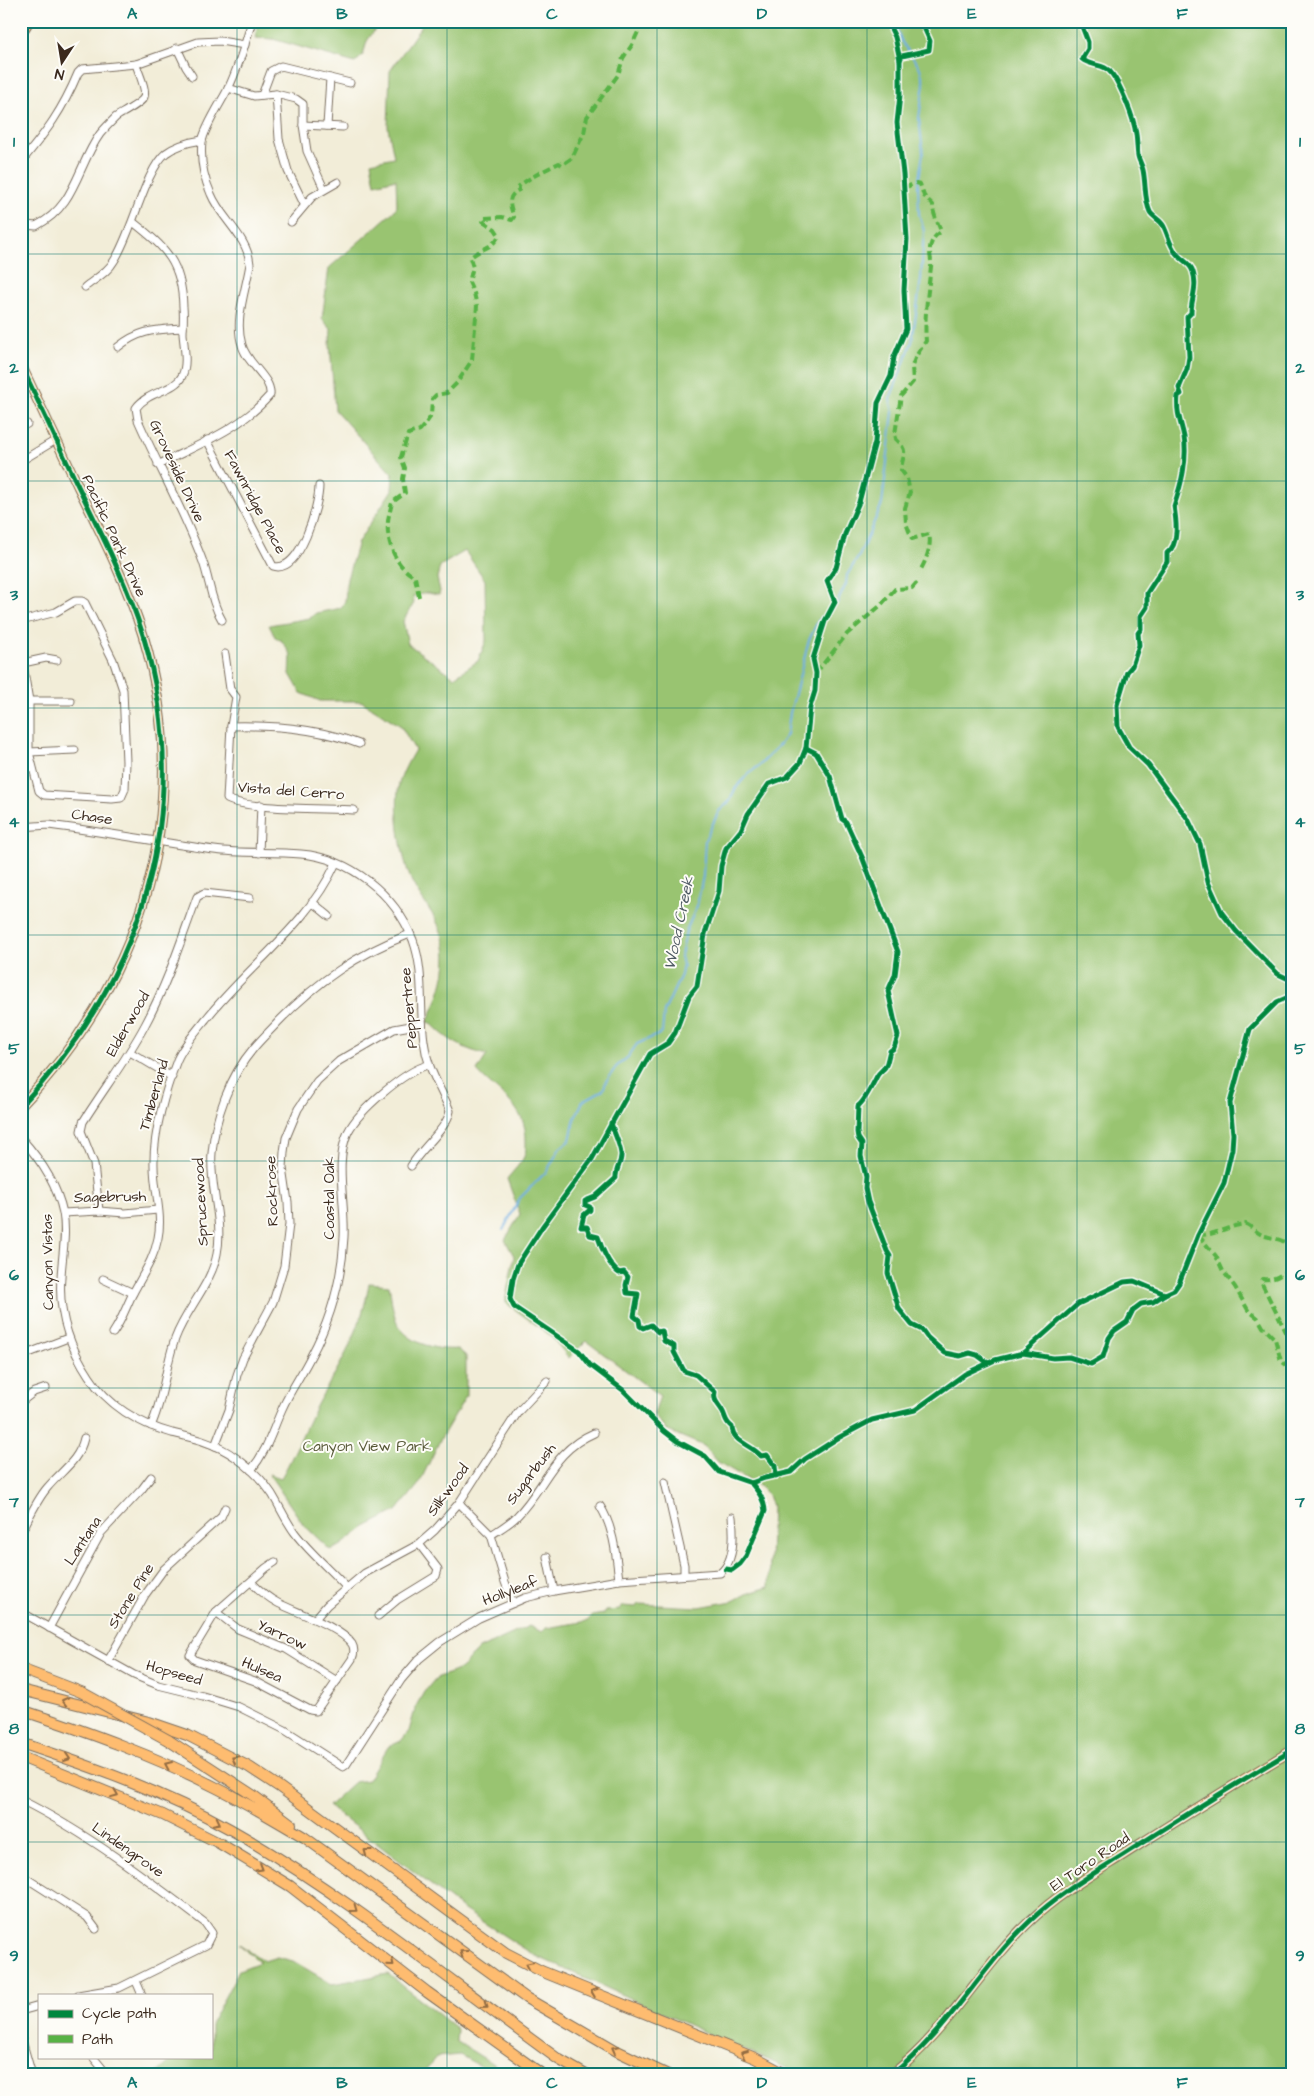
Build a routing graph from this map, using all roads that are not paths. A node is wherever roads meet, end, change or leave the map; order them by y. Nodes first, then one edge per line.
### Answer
1 (29, 21) edge
2 (252, 21) edge
3 (21, 34) edge
4 (246, 44) junction
5 (177, 48) junction
6 (136, 64) junction
7 (192, 76) dead end
8 (330, 78) junction
9 (350, 84) dead end
10 (228, 88) junction
11 (276, 94) junction
12 (262, 95) junction
13 (303, 125) junction
14 (327, 126) junction
15 (343, 127) dead end
16 (202, 140) junction
17 (21, 162) edge
18 (338, 182) dead end
19 (324, 189) junction
20 (304, 204) junction
21 (21, 220) edge
22 (133, 222) junction
23 (291, 222) dead end
24 (85, 287) dead end
25 (183, 328) junction
26 (118, 347) dead end
27 (21, 365) edge
28 (56, 440) junction
29 (207, 440) junction
30 (21, 462) edge
31 (158, 465) junction
32 (318, 486) dead end
33 (222, 620) dead end
34 (21, 621) edge
35 (21, 653) edge
36 (225, 654) dead end
37 (57, 660) dead end
38 (23, 663) junction
39 (29, 701) junction
40 (71, 701) dead end
41 (25, 722) edge
42 (231, 726) junction
43 (359, 744) dead end
44 (75, 750) dead end
45 (29, 752) junction
46 (261, 806) junction
47 (354, 810) dead end
48 (21, 827) edge
49 (159, 841) junction
50 (259, 853) junction
51 (336, 863) junction
52 (250, 898) dead end
53 (312, 902) junction
54 (329, 916) dead end
55 (410, 934) junction
56 (422, 1024) junction
57 (130, 1052) junction
58 (428, 1065) junction
59 (172, 1077) junction
60 (21, 1106) edge
61 (21, 1138) edge
62 (411, 1166) dead end
63 (158, 1210) junction
64 (99, 1211) junction
65 (62, 1213) junction
66 (104, 1279) dead end
67 (134, 1293) junction
68 (113, 1333) dead end
69 (68, 1338) junction
70 (21, 1356) edge
71 (547, 1381) dead end
72 (46, 1388) dead end
73 (21, 1402) edge
74 (151, 1426) junction
75 (594, 1433) dead end
76 (84, 1438) dead end
77 (215, 1446) junction
78 (251, 1470) junction
79 (151, 1477) dead end
80 (665, 1482) dead end
81 (458, 1503) junction
82 (600, 1506) dead end
83 (225, 1508) dead end
84 (732, 1517) dead end
85 (21, 1533) edge
86 (492, 1535) junction
87 (419, 1544) junction
88 (547, 1557) dead end
89 (275, 1562) dead end
90 (684, 1575) junction
91 (619, 1580) junction
92 (251, 1582) junction
93 (346, 1588) junction
94 (554, 1590) junction
95 (513, 1603) junction
96 (21, 1612) edge
97 (216, 1612) junction
98 (378, 1616) dead end
99 (315, 1619) junction
100 (49, 1628) junction
101 (108, 1661) junction
102 (21, 1669) edge
103 (337, 1682) junction
104 (21, 1690) edge
105 (21, 1710) edge
106 (21, 1743) edge
107 (1293, 1750) edge
108 (321, 1754) joint
109 (21, 1757) edge
110 (21, 1800) edge
111 (304, 1837) junction
112 (21, 1875) edge
113 (96, 1929) dead end
114 (136, 1981) junction
115 (85, 1994) edge
116 (142, 1994) edge
117 (38, 2006) edge
118 (21, 2011) edge
119 (21, 2037) edge
120 (94, 2058) edge
121 (102, 2068) dead end
122 (31, 2073) edge
123 (21, 2075) edge
124 (543, 2075) edge
125 (586, 2075) edge
126 (668, 2075) edge
127 (787, 2075) edge
128 (890, 2075) edge

1 - 3 main road
2 - 4 street
4 - 5 street
4 - 10 street
5 - 6 street
5 - 7 street
6 - 17 street
6 - 21 street
8 - 9 street
8 - 12 street
8 - 14 street
10 - 12 street
10 - 16 street
11 - 12 street
11 - 13 street
11 - 20 street
13 - 14 street
13 - 19 street
14 - 15 street
16 - 22 street
16 - 29 street
18 - 19 street
19 - 20 street
20 - 23 street
22 - 24 street
22 - 25 street, Groveside Drive
25 - 26 street
25 - 31 street, Groveside Drive
27 - 28 main road, Pacific Park Drive
28 - 30 street
28 - 49 main road, Pacific Park Drive
29 - 31 street
29 - 32 street, Fawnridge Place
31 - 33 street, Groveside Drive
34 - 45 street
35 - 38 street
36 - 42 street
37 - 38 street
38 - 39 street
39 - 40 street
39 - 41 street
41 - 45 street
42 - 43 street
42 - 46 street, Vista del Cerro
44 - 45 street
46 - 47 street, Vista del Cerro
46 - 50 street
48 - 49 street, Chase
49 - 50 street, Peppertree
49 - 60 main road, Pacific Park Drive
50 - 51 street, Peppertree
51 - 53 street, Timberland
51 - 55 street, Peppertree
52 - 57 street, Elderwood
53 - 54 street
53 - 59 street, Timberland
55 - 56 street, Peppertree
55 - 74 street, Sprucewood
56 - 58 street, Peppertree
56 - 77 street, Rockrose
57 - 59 street
57 - 64 street, Elderwood
58 - 62 street, Peppertree
58 - 78 street, Coastal Oak
59 - 63 street, Timberland
61 - 65 street, Canyon Vistas
63 - 64 street, Sagebrush
63 - 67 street, Timberland
64 - 65 street, Sagebrush
65 - 69 street, Canyon Vistas
66 - 67 street
67 - 68 street, Timberland
69 - 70 street
69 - 74 street, Canyon Vistas
71 - 81 street, Silkwood
72 - 73 street
74 - 77 street, Canyon Vistas
75 - 86 street, Sugarbush
76 - 85 street
77 - 78 street, Canyon Vistas
78 - 93 street, Canyon Vistas
79 - 100 street, Lantana
80 - 90 street
81 - 86 street
81 - 87 street, Silkwood
82 - 91 street
83 - 101 street, Stone Pine
84 - 90 street, Hollyleaf
86 - 95 street
87 - 93 street, Silkwood
87 - 98 street
88 - 94 street
89 - 92 street
90 - 91 street, Hollyleaf
91 - 94 street, Hollyleaf
92 - 97 street
92 - 99 street
93 - 99 street, Silkwood
94 - 95 street, Hollyleaf
95 - 108 street, Hollyleaf
96 - 100 street, Hopseed
97 - 103 street, Yarrow
97 - 103 street, Hulsea
99 - 103 street
100 - 101 street, Hopseed
101 - 108 street, Hopseed
102 - 111 highway, bridge
127 -> 104 highway
111 -> 105 highway
106 -> 125 highway
107 - 128 main road, El Toro Road
109 -> 124 highway
110 - 114 street, Lindengrove
126 -> 111 highway
112 - 113 street
114 - 115 street
114 - 116 street
117 - 118 street
119 - 122 street
120 - 121 street
122 - 123 street

